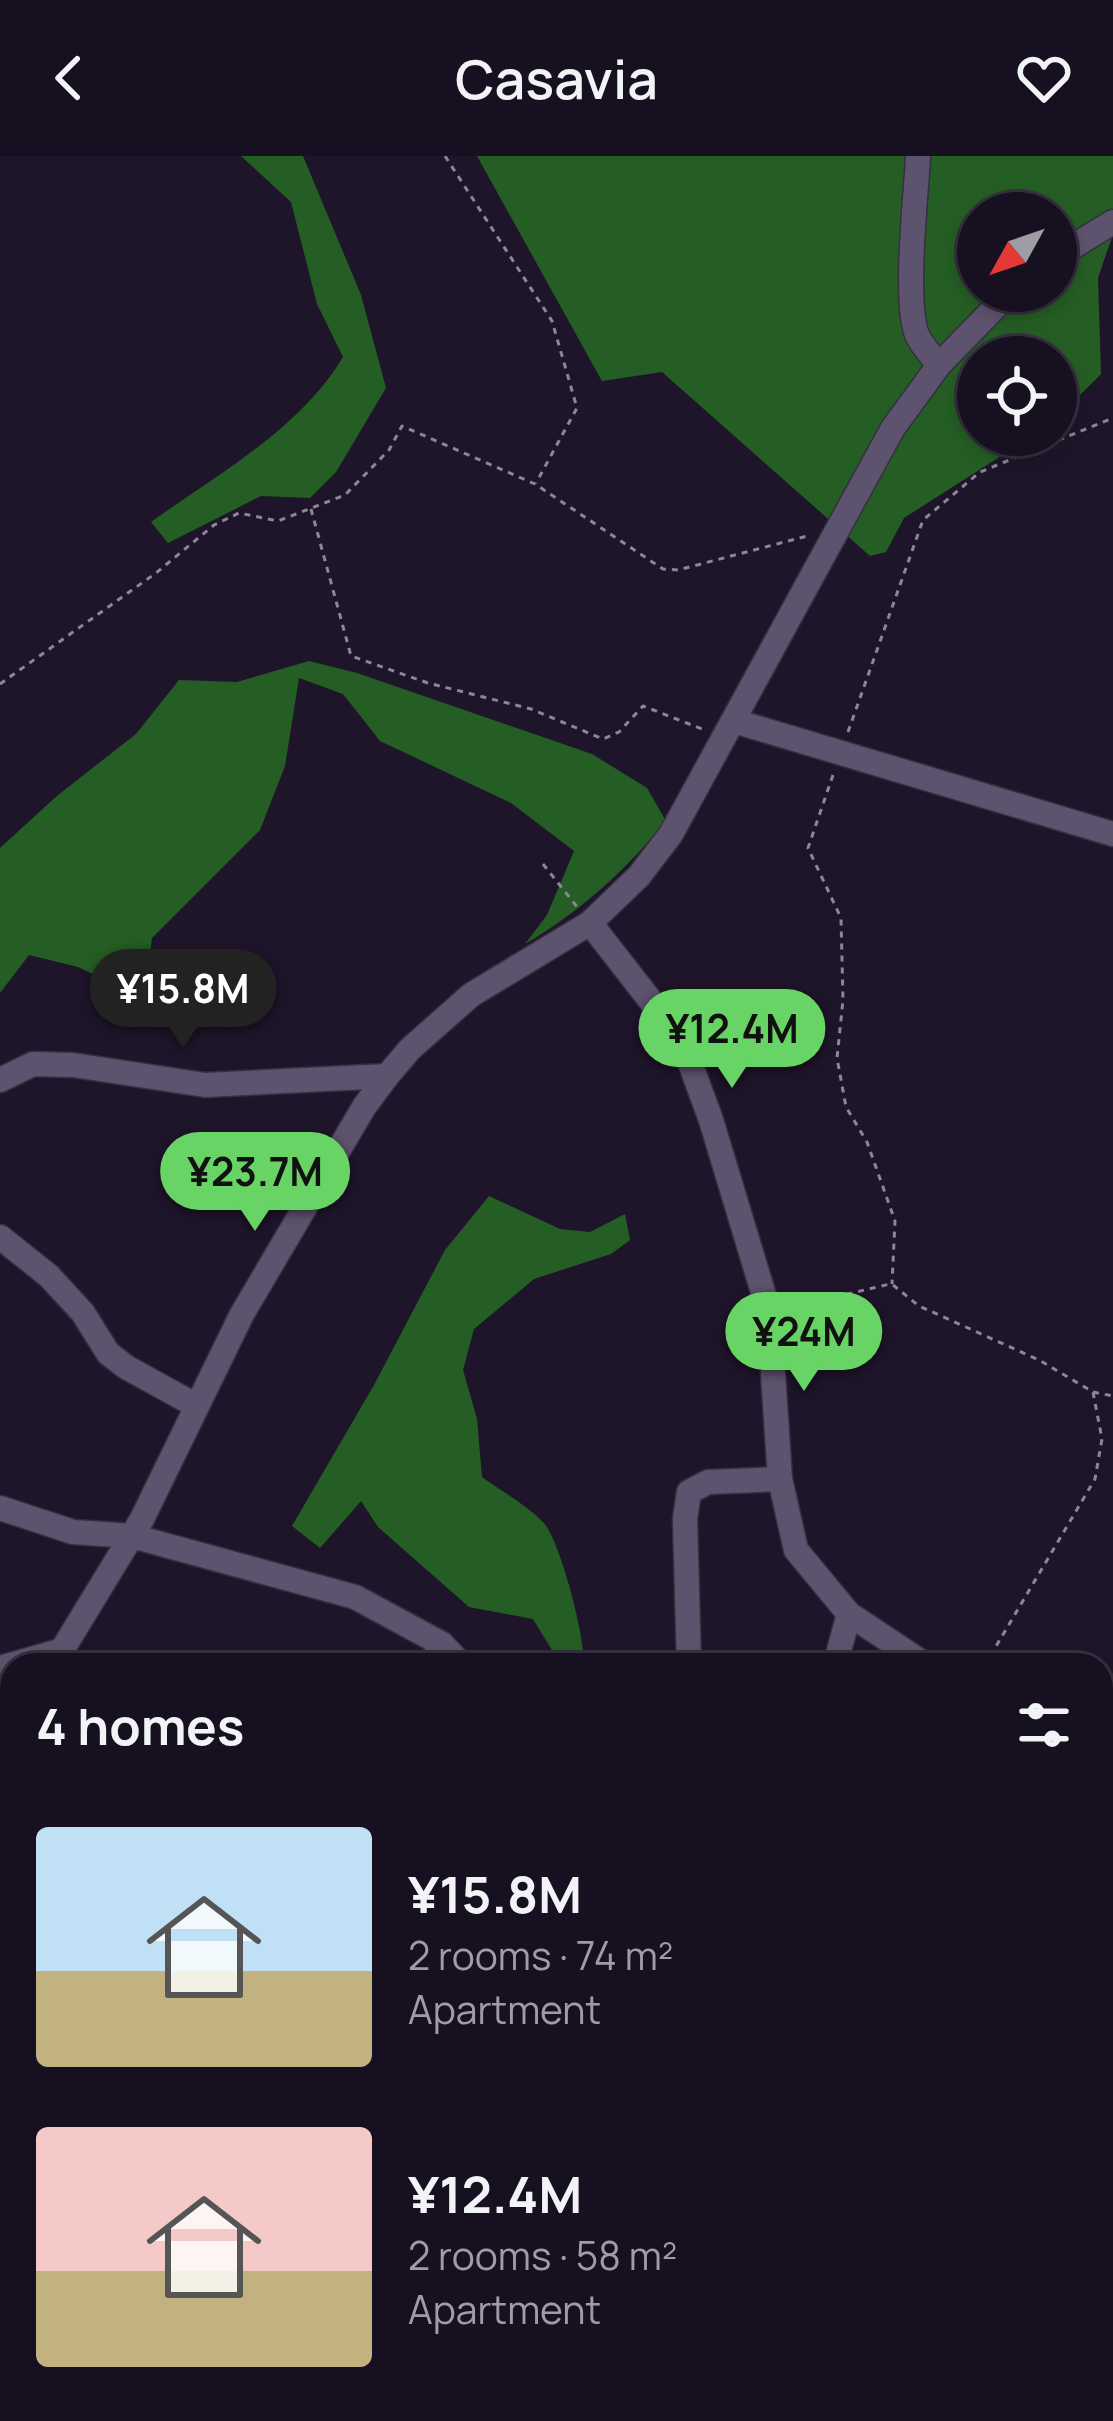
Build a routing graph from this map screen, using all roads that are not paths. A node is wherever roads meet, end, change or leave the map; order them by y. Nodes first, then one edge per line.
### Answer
1 (918, 156) edge
2 (1113, 222) edge
3 (1077, 244) edge
4 (990, 312) edge
5 (939, 365) junction
6 (730, 726) junction
7 (1113, 834) edge
8 (590, 923) junction
9 (387, 1076) junction
10 (0, 1080) edge
11 (0, 1237) edge
12 (195, 1405) junction
13 (780, 1480) junction
14 (0, 1508) edge
15 (132, 1536) junction
16 (849, 1614) junction
17 (61, 1653) edge
18 (434, 1653) edge
19 (689, 1653) edge
20 (839, 1653) edge
21 (908, 1653) edge

1 - 5 street
2 - 3 street
4 - 5 street
5 - 6 street
6 - 7 street
6 - 8 street
8 - 9 street
8 - 13 street
9 - 10 street
9 - 12 street
11 - 12 street
12 - 15 street
13 - 16 street
13 - 19 street
14 - 15 street
15 - 17 street
15 - 18 street
16 - 20 street
16 - 21 street

